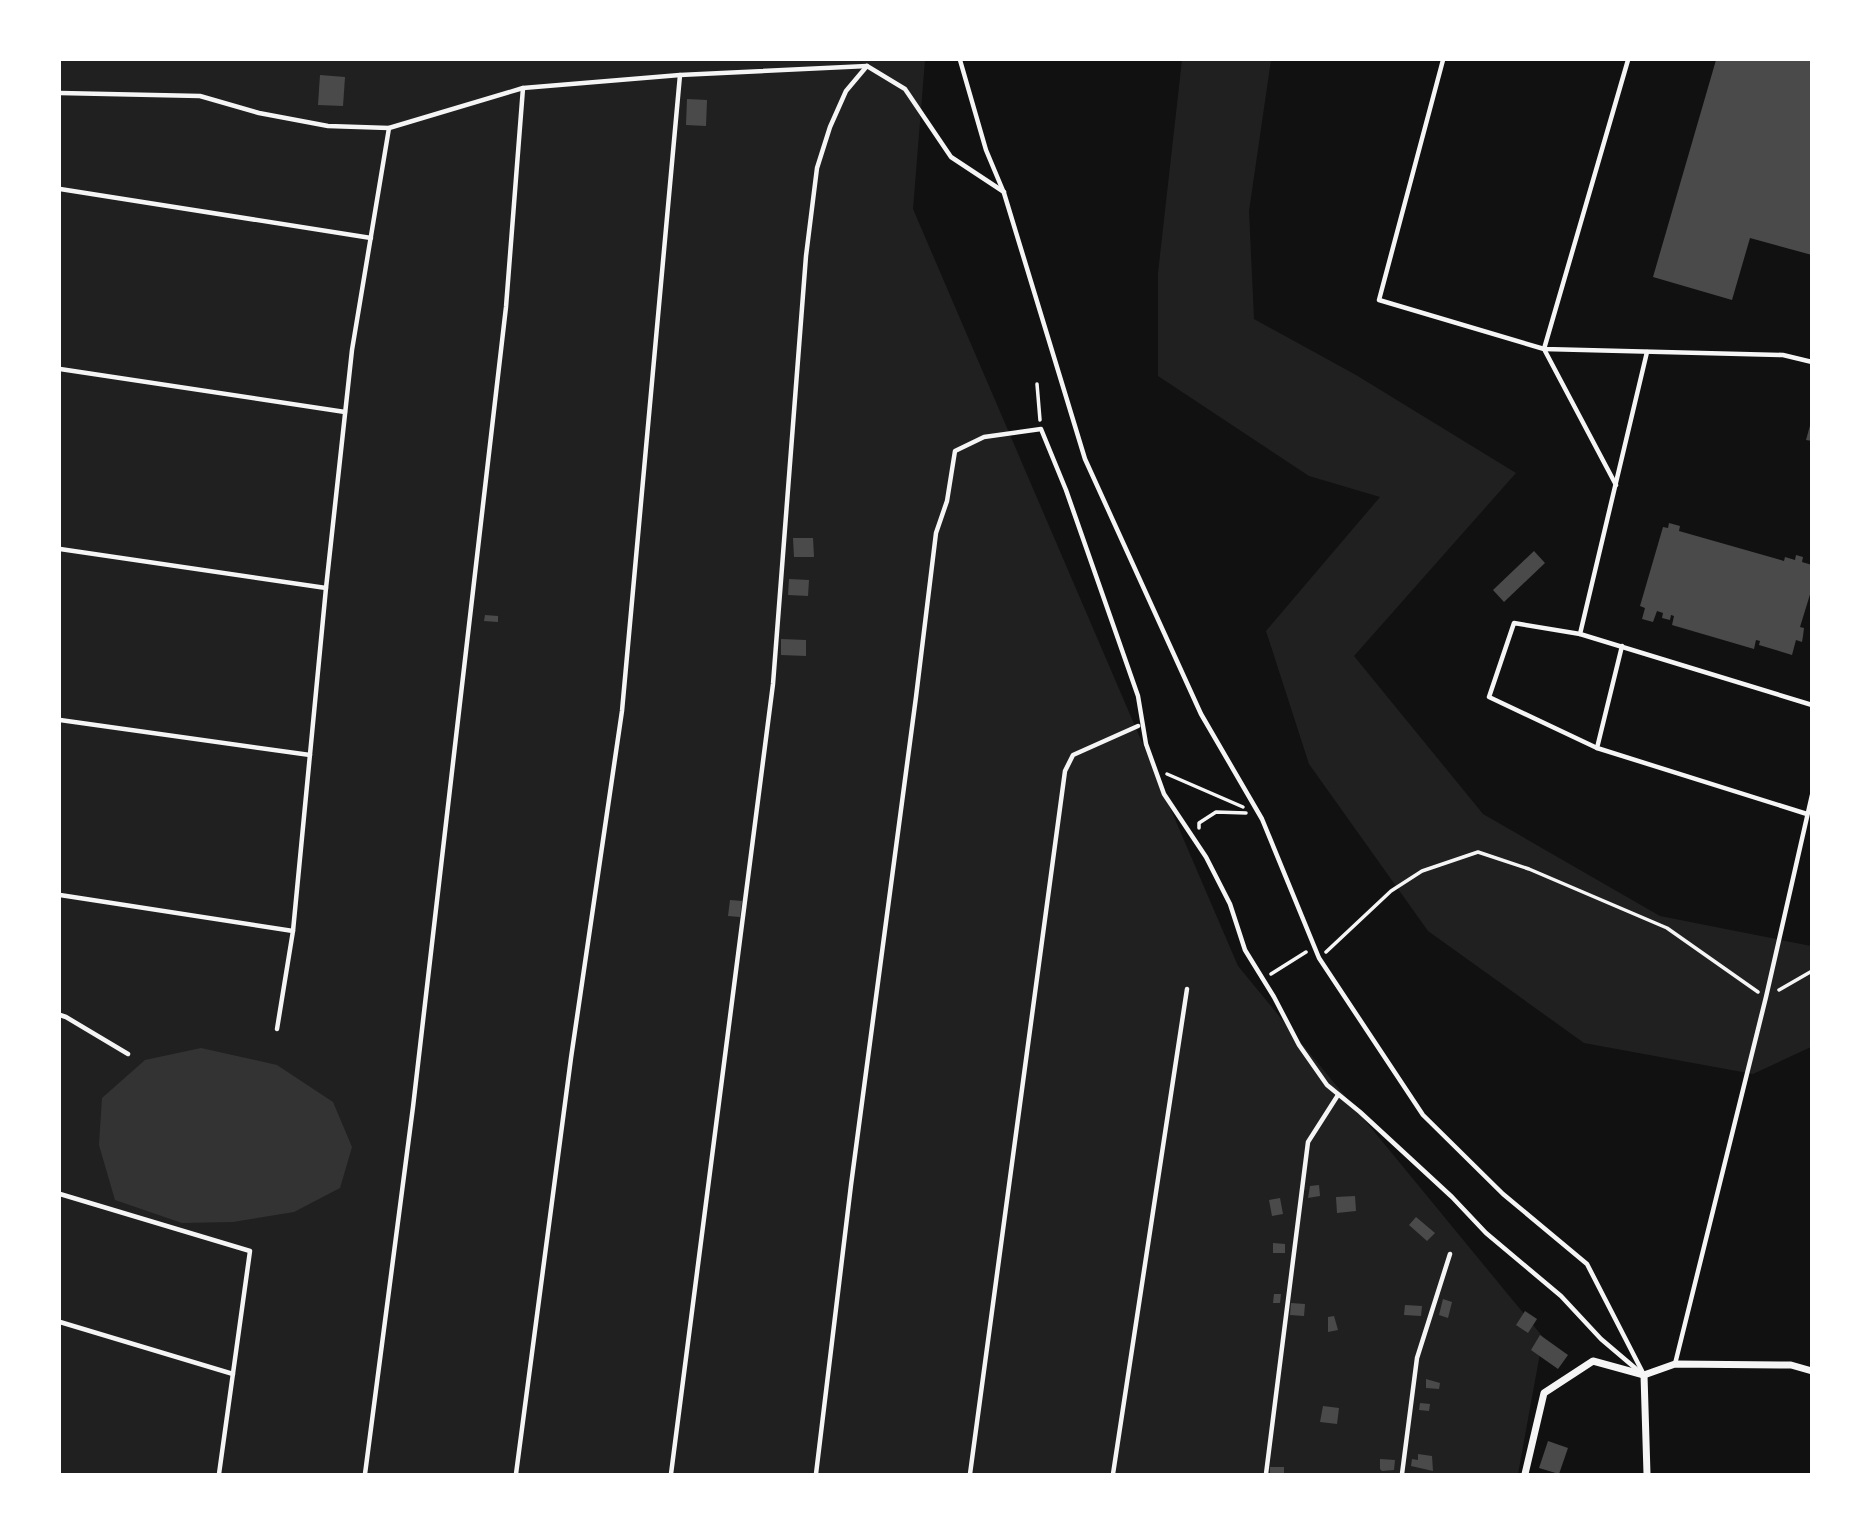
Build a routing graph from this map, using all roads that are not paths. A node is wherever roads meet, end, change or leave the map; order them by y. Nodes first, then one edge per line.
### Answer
1 (848, 60) edge
2 (960, 60) edge
3 (1443, 60) edge
4 (1628, 60) edge
5 (867, 66) junction
6 (844, 67) junction
7 (680, 75) junction
8 (523, 88) junction
9 (60, 93) edge
10 (389, 128) junction
11 (60, 190) edge
12 (1004, 193) junction
13 (371, 238) junction
14 (1544, 349) junction
15 (1647, 352) junction
16 (1811, 362) edge
17 (60, 369) edge
18 (345, 412) junction
19 (1616, 485) junction
20 (60, 549) edge
21 (326, 588) junction
22 (1580, 634) junction
23 (1622, 646) junction
24 (1811, 705) edge
25 (60, 720) edge
26 (1138, 726) dead end
27 (1597, 748) junction
28 (310, 755) junction
29 (1811, 795) edge
30 (1807, 814) junction
31 (60, 895) edge
32 (293, 930) junction
33 (1187, 989) dead end
34 (60, 1015) edge
35 (277, 1029) dead end
36 (128, 1054) dead end
37 (1338, 1095) junction
38 (60, 1194) edge
39 (1450, 1254) dead end
40 (60, 1322) edge
41 (1675, 1364) junction
42 (1811, 1371) edge
43 (233, 1374) junction
44 (1644, 1375) junction
45 (219, 1475) edge
46 (365, 1475) edge
47 (516, 1475) edge
48 (671, 1475) edge
49 (816, 1475) edge
50 (970, 1475) edge
51 (1113, 1475) edge
52 (1266, 1475) edge
53 (1402, 1475) edge
54 (1525, 1475) edge
55 (1647, 1475) edge

1 - 6 lane
2 - 12 lane
3 - 14 lane
4 - 14 lane
5 - 6 lane
5 - 12 lane
5 - 48 lane
6 - 7 lane
7 - 8 lane
7 - 47 lane
8 - 10 lane
8 - 46 lane
9 - 10 lane
10 - 13 lane
11 - 13 lane
12 - 44 lane
13 - 18 lane
14 - 15 lane
14 - 19 lane
15 - 16 lane
15 - 19 lane
17 - 18 lane
18 - 21 lane
19 - 22 lane
20 - 21 lane
21 - 28 lane
22 - 23 lane
22 - 27 lane
23 - 24 lane
23 - 27 lane
25 - 28 lane
26 - 50 lane
27 - 30 lane
28 - 32 lane
29 - 30 lane
30 - 41 lane
31 - 32 lane
32 - 35 lane
33 - 51 lane
34 - 36 lane
37 - 44 lane
37 - 49 lane
37 - 52 lane
38 - 43 lane
39 - 53 lane
40 - 43 lane
41 - 42 street
41 - 44 street
43 - 45 lane
44 - 54 street
44 - 55 street

